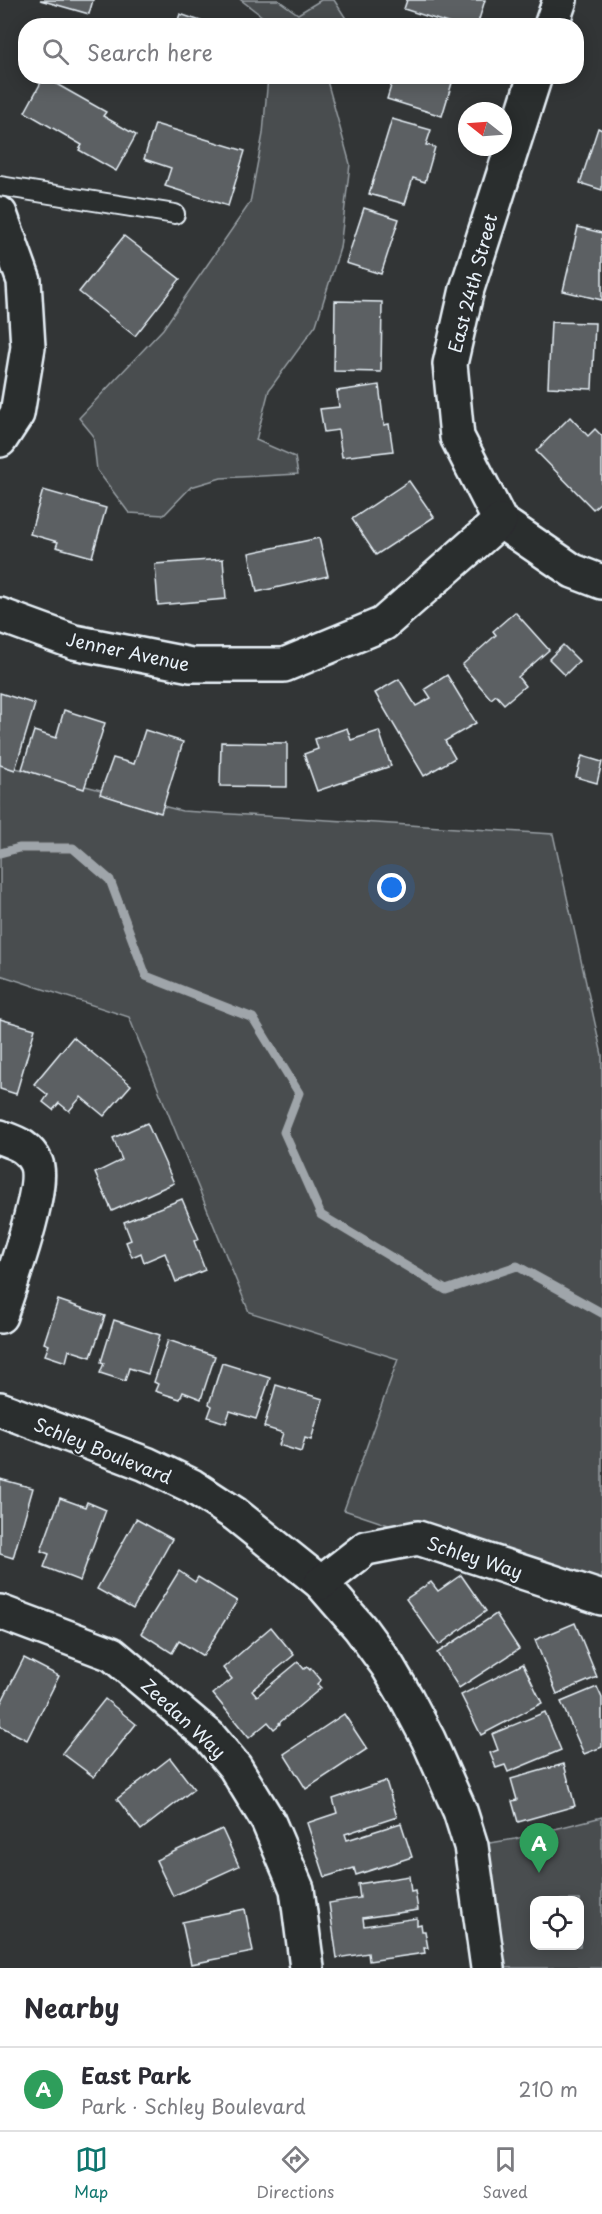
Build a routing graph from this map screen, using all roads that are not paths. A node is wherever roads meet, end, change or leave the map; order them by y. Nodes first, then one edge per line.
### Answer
1 (560, 0) edge
2 (554, 18) edge
3 (532, 84) edge
4 (0, 186) edge
5 (0, 214) edge
6 (175, 214) dead end
7 (0, 440) edge
8 (500, 521) junction
9 (602, 582) edge
10 (0, 615) edge
11 (14, 1144) edge
12 (7, 1272) edge
13 (0, 1316) edge
14 (0, 1409) edge
15 (321, 1583) junction
16 (602, 1598) edge
17 (0, 1612) edge
18 (307, 1968) edge
19 (488, 1968) edge

1 - 2 street
3 - 8 street, East 24th Street
4 - 6 lane
5 - 7 street
8 - 9 street
8 - 10 street, Jenner Avenue
11 - 12 street
12 - 13 street
14 - 15 street, Schley Boulevard
15 - 16 street, Schley Way
15 - 19 street, Schley Boulevard
17 - 18 street, Zeedan Way

